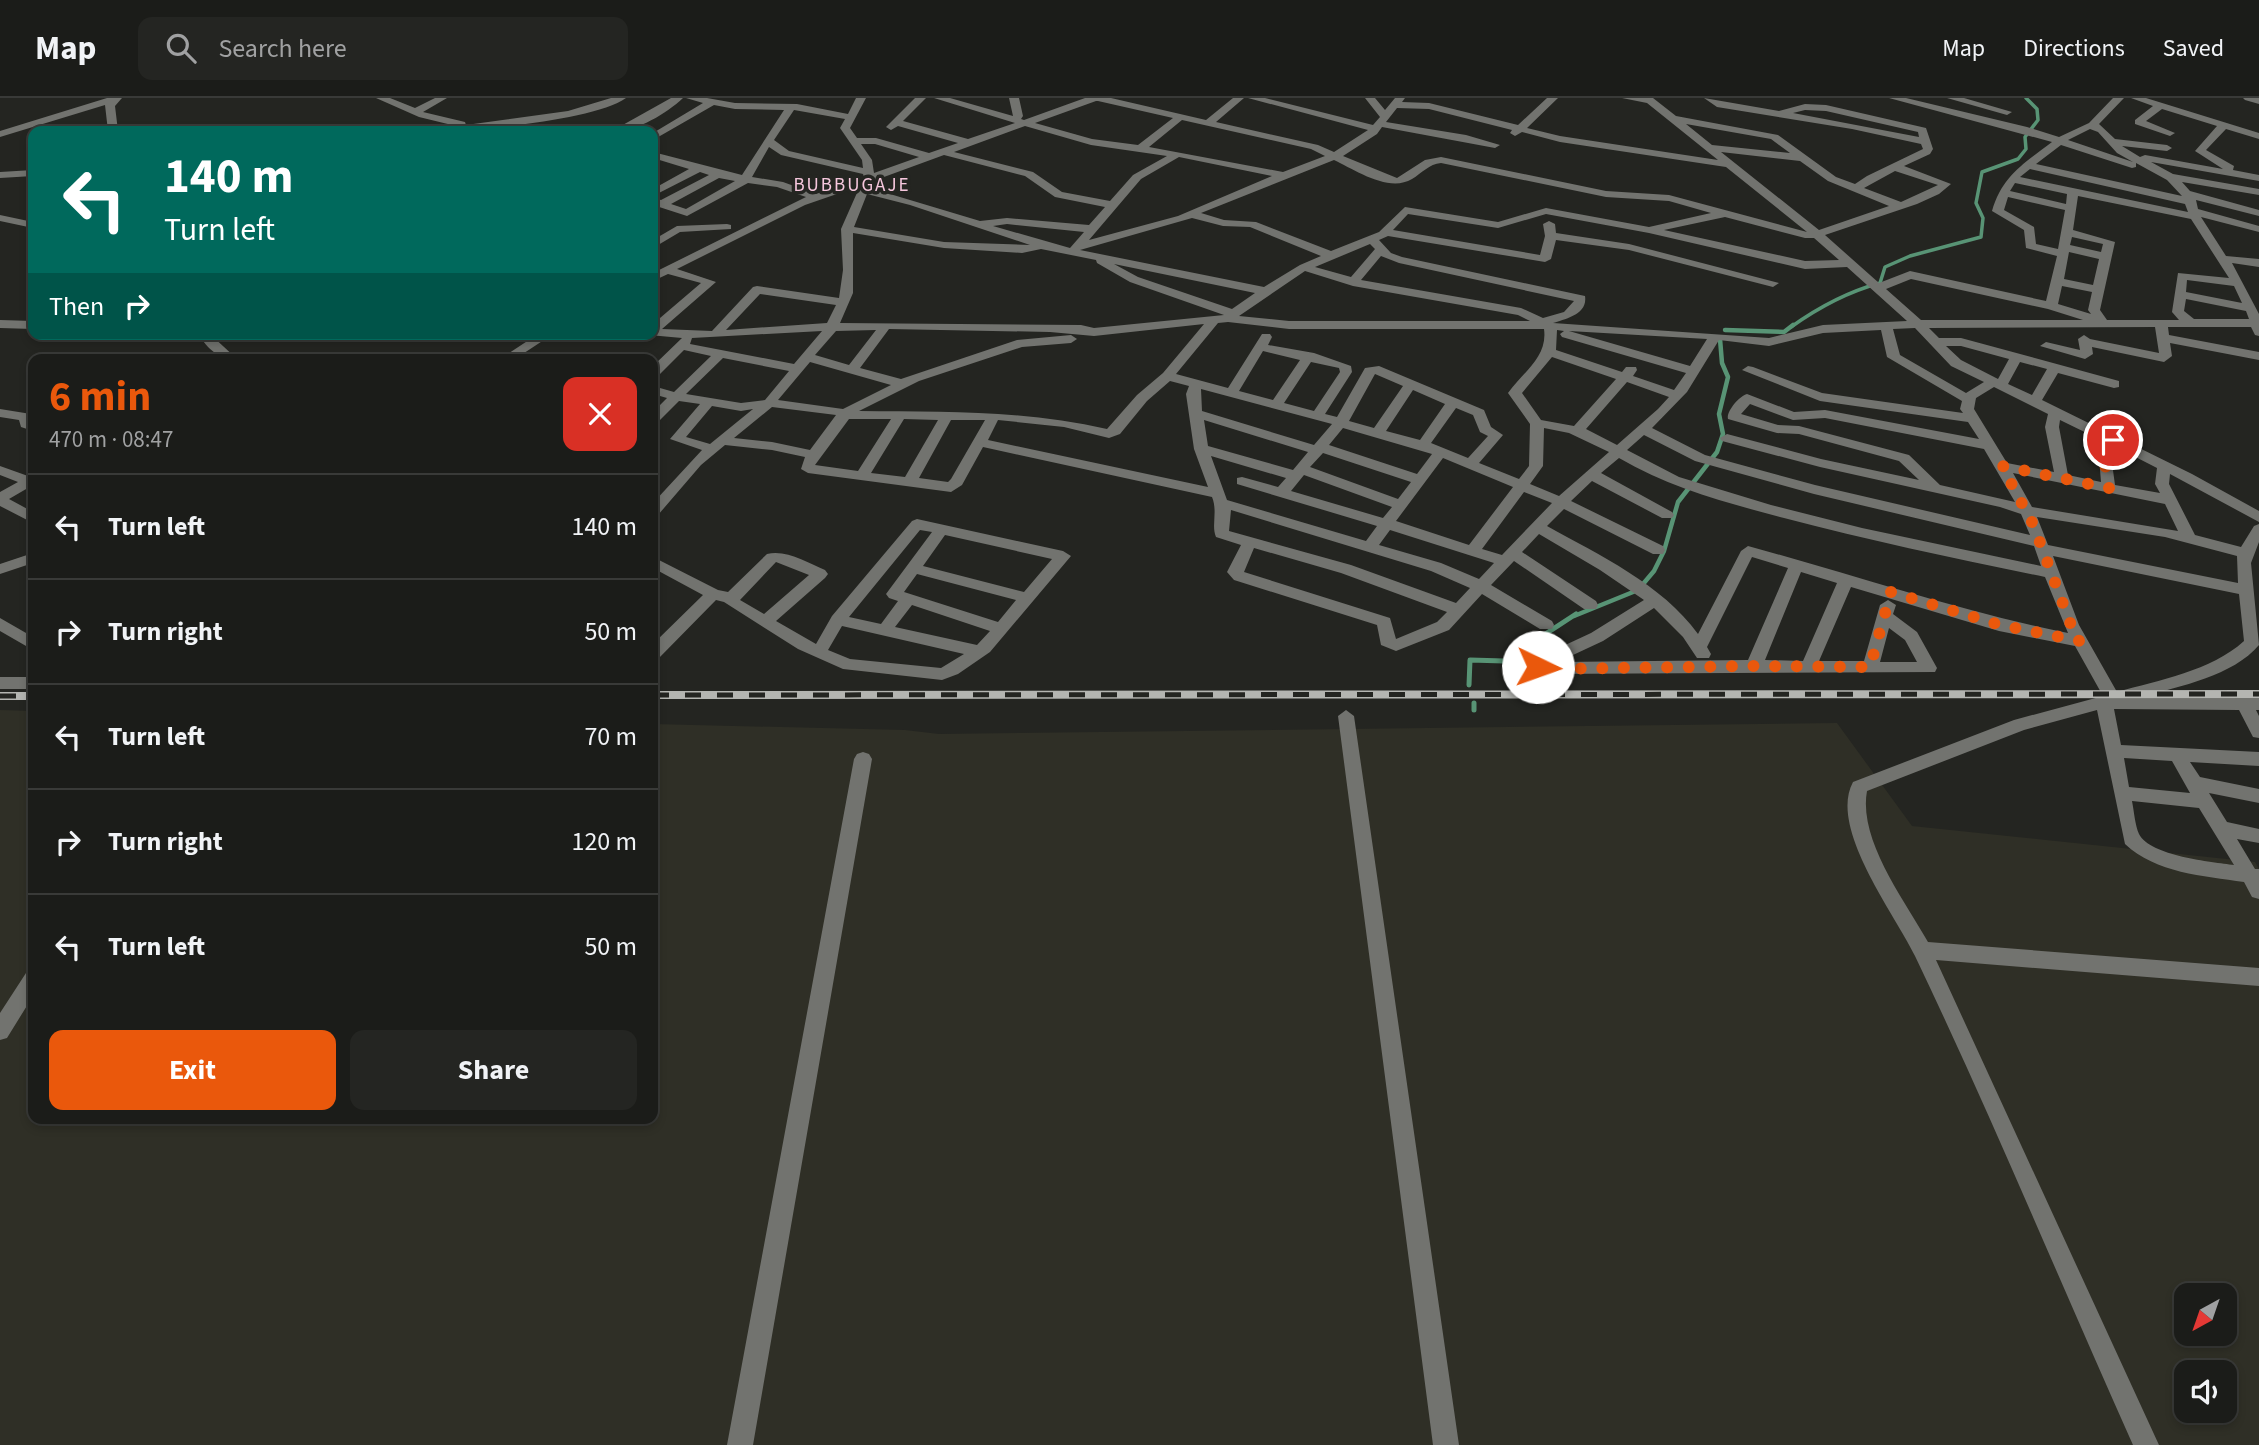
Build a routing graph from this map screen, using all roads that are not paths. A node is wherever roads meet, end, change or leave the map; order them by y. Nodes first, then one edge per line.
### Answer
1 (117, 98) edge
2 (381, 98) edge
3 (408, 98) edge
4 (442, 98) edge
5 (621, 98) edge
6 (678, 98) edge
7 (691, 98) edge
8 (861, 98) edge
9 (921, 98) edge
10 (939, 98) edge
11 (1014, 98) edge
12 (1096, 98) edge
13 (1239, 98) edge
14 (1253, 98) edge
15 (1370, 98) edge
16 (1553, 98) edge
17 (1627, 98) edge
18 (1709, 98) edge
19 (1894, 98) edge
20 (1952, 98) edge
21 (2008, 98) edge
22 (2119, 98) edge
23 (2136, 98) edge
24 (2248, 98) edge
25 (1648, 99) edge
26 (961, 100) edge
27 (2259, 101) edge
28 (1397, 102) edge
29 (398, 103) junction
30 (710, 103) junction
31 (2160, 106) junction
32 (791, 107) junction
33 (1441, 109) junction
34 (415, 112) junction
35 (2007, 112) junction
36 (850, 117) junction
37 (1180, 117) junction
38 (1670, 118) junction
39 (536, 119) junction
40 (1020, 121) junction
41 (896, 122) junction
42 (1380, 123) junction
43 (1207, 124) junction
44 (2003, 124) junction
45 (474, 125) junction
46 (548, 125) dead end
47 (2181, 125) junction
48 (112, 126) edge
49 (468, 126) edge
50 (477, 126) edge
51 (628, 126) edge
52 (2094, 126) junction
53 (2223, 126) junction
54 (2259, 127) edge
55 (1519, 130) junction
56 (1421, 132) junction
57 (2248, 133) junction
58 (0, 134) edge
59 (658, 134) edge
60 (2259, 136) edge
61 (855, 141) junction
62 (876, 141) junction
63 (2060, 141) junction
64 (769, 142) junction
65 (966, 142) junction
66 (2110, 142) junction
67 (1706, 147) junction
68 (1141, 148) junction
69 (2167, 148) junction
70 (940, 151) junction
71 (2091, 152) junction
72 (1177, 154) junction
73 (1337, 155) junction
74 (1484, 155) junction
75 (927, 156) junction
76 (658, 157) edge
77 (1803, 158) junction
78 (2124, 158) junction
79 (2172, 162) junction
80 (1729, 165) junction
81 (2027, 166) junction
82 (1895, 167) junction
83 (699, 168) junction
84 (28, 173) edge
85 (2233, 173) junction
86 (718, 174) junction
87 (869, 174) junction
88 (0, 175) edge
89 (2069, 175) junction
90 (2167, 175) junction
91 (1286, 176) junction
92 (2012, 178) junction
93 (2107, 178) junction
94 (2259, 178) edge
95 (746, 179) junction
96 (658, 189) edge
97 (1856, 189) junction
98 (864, 190) junction
99 (2073, 192) junction
100 (2259, 192) edge
101 (2002, 193) junction
102 (815, 197) junction
103 (658, 203) edge
104 (2190, 203) junction
105 (1113, 205) junction
106 (1900, 206) junction
107 (2070, 208) junction
108 (713, 209) junction
109 (2259, 212) edge
110 (1557, 213) junction
111 (1725, 213) junction
112 (1192, 214) junction
113 (0, 218) edge
114 (28, 222) edge
115 (977, 224) junction
116 (727, 227) junction
117 (847, 229) junction
118 (1093, 229) junction
119 (2259, 229) edge
120 (1649, 230) junction
121 (1386, 232) junction
122 (2067, 232) junction
123 (658, 234) edge
124 (738, 234) junction
125 (1817, 234) junction
126 (666, 236) junction
127 (1551, 236) junction
128 (658, 242) edge
129 (1377, 244) junction
130 (1043, 246) junction
131 (1075, 249) junction
132 (2064, 250) junction
133 (1094, 256) junction
134 (1330, 256) junction
135 (2106, 257) junction
136 (2226, 259) junction
137 (2259, 263) edge
138 (658, 264) edge
139 (1849, 264) junction
140 (1304, 267) junction
141 (668, 269) junction
142 (658, 274) edge
143 (2058, 281) junction
144 (1353, 282) junction
145 (1773, 283) dead end
146 (2236, 283) junction
147 (1877, 288) junction
148 (2098, 290) junction
149 (1265, 291) junction
150 (2179, 294) junction
151 (2053, 301) junction
152 (844, 302) junction
153 (2217, 302) junction
154 (2095, 306) junction
155 (2249, 308) junction
156 (1226, 317) junction
157 (2101, 321) junction
158 (2078, 323) junction
159 (2161, 323) junction
160 (2191, 323) junction
161 (2228, 323) junction
162 (0, 324) edge
163 (1271, 324) junction
164 (1918, 324) junction
165 (2040, 324) junction
166 (28, 325) edge
167 (1547, 325) junction
168 (1886, 325) junction
169 (885, 326) junction
170 (2258, 326) edge
171 (658, 327) edge
172 (832, 327) junction
173 (658, 332) edge
174 (1094, 332) junction
175 (715, 334) junction
176 (692, 335) junction
177 (1715, 336) junction
178 (2164, 338) junction
179 (208, 340) edge
180 (537, 340) edge
181 (1937, 342) junction
182 (2085, 342) junction
183 (681, 346) junction
184 (1261, 346) junction
185 (2046, 346) junction
186 (1550, 352) junction
187 (224, 354) edge
188 (514, 354) edge
189 (720, 354) junction
190 (1310, 356) junction
191 (1641, 356) junction
192 (2259, 356) edge
193 (808, 357) junction
194 (2017, 357) junction
195 (2048, 365) junction
196 (658, 368) edge
197 (853, 368) junction
198 (798, 369) junction
199 (1748, 370) dead end
200 (1693, 371) junction
201 (1168, 376) junction
202 (1626, 377) junction
203 (1196, 383) junction
204 (2114, 383) dead end
205 (903, 384) junction
206 (1996, 384) junction
207 (1410, 385) junction
208 (658, 391) edge
209 (1232, 392) junction
210 (1678, 395) junction
211 (678, 397) junction
212 (1968, 399) junction
213 (2035, 401) junction
214 (709, 402) junction
215 (1453, 402) junction
216 (769, 404) junction
217 (1277, 404) junction
218 (2055, 411) junction
219 (0, 413) edge
220 (1195, 413) junction
221 (845, 414) junction
222 (901, 414) junction
223 (658, 415) edge
224 (947, 415) junction
225 (1318, 415) junction
226 (994, 416) junction
227 (1971, 418) junction
228 (1341, 422) junction
229 (1537, 424) junction
230 (28, 425) edge
231 (1645, 430) junction
232 (1577, 431) junction
233 (1378, 432) junction
234 (1727, 438) dead end
235 (2113, 440) junction
236 (979, 442) junction
237 (1988, 444) junction
238 (717, 445) junction
239 (1423, 445) junction
240 (1201, 449) junction
241 (1319, 449) junction
242 (1618, 450) junction
243 (1441, 452) junction
244 (814, 455) junction
245 (1820, 463) junction
246 (1470, 464) junction
247 (2002, 466) junction
248 (2164, 466) junction
249 (0, 470) edge
250 (1299, 472) junction
251 (1591, 474) junction
252 (862, 476) junction
253 (2062, 478) junction
254 (28, 479) edge
255 (1419, 480) junction
256 (910, 481) junction
257 (1242, 481) dead end
258 (28, 482) edge
259 (1522, 485) junction
260 (1935, 488) junction
261 (2109, 488) junction
262 (1814, 489) junction
263 (1282, 493) junction
264 (1221, 498) junction
265 (0, 499) edge
266 (2169, 500) junction
267 (1562, 502) junction
268 (1401, 505) junction
269 (658, 506) edge
270 (2026, 511) junction
271 (28, 515) edge
272 (1667, 515) dead end
273 (2259, 517) edge
274 (1385, 523) junction
275 (1538, 527) junction
276 (942, 528) junction
277 (2259, 529) edge
278 (2189, 538) junction
279 (1250, 542) junction
280 (2042, 546) junction
281 (1369, 547) junction
282 (1473, 550) junction
283 (1658, 550) dead end
284 (2245, 554) junction
285 (1510, 558) junction
286 (28, 560) edge
287 (658, 565) edge
288 (1796, 566) junction
289 (912, 568) junction
290 (0, 569) edge
291 (2052, 573) junction
292 (1847, 578) junction
293 (1482, 587) junction
294 (2246, 590) junction
295 (1891, 592) junction
296 (713, 594) junction
297 (1028, 598) junction
298 (733, 599) junction
299 (908, 599) junction
300 (1654, 601) junction
301 (1590, 605) dead end
302 (1459, 610) junction
303 (1885, 616) junction
304 (838, 620) junction
305 (766, 621) junction
306 (0, 624) edge
307 (1546, 625) dead end
308 (1000, 628) junction
309 (883, 632) junction
310 (2255, 636) edge
311 (28, 641) edge
312 (2080, 641) junction
313 (1699, 647) junction
314 (658, 649) edge
315 (978, 651) junction
316 (818, 652) junction
317 (1710, 666) junction
318 (1755, 666) junction
319 (1808, 667) junction
320 (1870, 667) junction
321 (0, 683) edge
322 (28, 683) edge
323 (2109, 701) junction
324 (2251, 704) edge
325 (1346, 716) dead end
326 (2259, 732) edge
327 (2115, 751) junction
328 (2177, 755) junction
329 (863, 759) dead end
330 (2259, 759) edge
331 (2193, 783) junction
332 (2123, 793) junction
333 (2259, 796) edge
334 (2204, 801) junction
335 (2221, 828) junction
336 (2259, 836) edge
337 (2256, 881) edge
338 (1922, 950) junction
339 (2259, 977) edge
340 (28, 987) edge
341 (0, 1031) edge
342 (740, 1445) edge
343 (1446, 1445) edge
344 (2146, 1445) edge

1 - 48 street
1 - 58 street
2 - 29 street
3 - 29 street
4 - 34 street
5 - 39 street
6 - 51 street
7 - 30 street
8 - 36 street
9 - 41 street
10 - 26 street
11 - 40 street
12 - 37 street
12 - 40 street
13 - 43 street
14 - 42 street
15 - 42 street
16 - 55 street
17 - 25 street
18 - 82 street
19 - 44 street
20 - 35 street
21 - 35 street
22 - 52 street
23 - 31 street
24 - 27 street
25 - 38 street
26 - 40 street
28 - 33 street
28 - 42 street
29 - 34 street
30 - 32 street
30 - 59 street
31 - 47 street
31 - 47 street
32 - 36 street
32 - 64 street
33 - 55 street
33 - 56 street
34 - 45 street
35 - 44 street
36 - 61 street
37 - 43 street
37 - 68 street
38 - 67 street
38 - 77 street
39 - 45 street
39 - 46 street
40 - 65 street
40 - 68 street
41 - 62 street
41 - 65 street
42 - 56 street
42 - 73 street
43 - 73 street
44 - 63 street
45 - 49 street
45 - 50 street
47 - 53 street
47 - 69 street
52 - 63 street
52 - 66 street
53 - 57 street
53 - 85 street
54 - 57 street
55 - 74 street
55 - 80 street
56 - 74 street
57 - 60 street
61 - 62 street
61 - 87 street
62 - 75 street
63 - 71 street
63 - 81 street
64 - 87 street
64 - 95 street
65 - 70 street
66 - 69 street
66 - 78 street
67 - 77 street
67 - 80 street
68 - 72 street
69 - 79 street
70 - 75 street
70 - 105 street
71 - 78 street
71 - 89 street
72 - 91 street
72 - 105 street
73 - 74 street
73 - 91 street
74 - 111 street
75 - 87 street
76 - 83 street
77 - 97 street
78 - 79 street
78 - 90 street
78 - 93 street
79 - 85 street
80 - 125 street
81 - 89 street
81 - 92 street
82 - 97 street
82 - 106 street
83 - 86 street
83 - 96 street
84 - 88 street
85 - 94 street
86 - 95 street
86 - 103 street
87 - 98 street
87 - 102 street
89 - 93 street
90 - 100 street
90 - 104 street
91 - 112 street
92 - 99 street
92 - 101 street
93 - 104 street
95 - 102 street
95 - 108 street
97 - 106 street
98 - 115 street
98 - 117 street
99 - 104 street
99 - 107 street
101 - 107 street
101 - 132 street
102 - 124 street
103 - 108 street
104 - 109 street
104 - 119 street
104 - 136 street
105 - 118 street
106 - 125 street
107 - 122 street
108 - 116 street
110 - 120 street
110 - 121 street
110 - 127 street
111 - 120 street
111 - 125 street
112 - 131 street
112 - 134 street
113 - 114 street
115 - 118 street
115 - 130 street
116 - 124 street
116 - 126 street
117 - 130 street
117 - 152 street
118 - 131 street
120 - 139 street
121 - 127 street
121 - 129 street
122 - 132 street
122 - 135 street
123 - 126 street
124 - 141 street
125 - 139 street
126 - 128 street
127 - 145 street
129 - 134 street
129 - 144 street
129 - 167 street
130 - 131 street
131 - 133 street
132 - 135 street
132 - 143 street
133 - 149 street
133 - 156 street
134 - 140 street
135 - 148 street
136 - 137 street
136 - 146 street
138 - 141 street
139 - 147 street
140 - 144 street
140 - 149 street
141 - 142 street
141 - 171 street
143 - 148 street
143 - 151 street
144 - 167 street
146 - 150 street
146 - 155 street
147 - 151 street
147 - 164 street
148 - 154 street
149 - 156 street
150 - 153 street
150 - 160 street
151 - 154 street
151 - 157 street
152 - 172 street
152 - 175 street
153 - 155 street
153 - 161 street
154 - 157 street
155 - 170 street
156 - 163 street
156 - 174 street
156 - 201 street
157 - 158 street
157 - 159 street
158 - 165 street
158 - 182 street
159 - 160 street
159 - 178 street
160 - 161 street
161 - 170 street
162 - 166 street
163 - 167 street
163 - 184 street
164 - 165 street
164 - 168 street
164 - 181 street
165 - 185 street
167 - 177 street
167 - 186 street
167 - 191 street
168 - 177 street
168 - 212 street
169 - 172 street
169 - 174 street
169 - 197 street
172 - 175 street
172 - 193 street
173 - 176 street
174 - 205 street
175 - 176 street
176 - 183 street
177 - 200 street
178 - 182 street
178 - 192 street
179 - 187 street
180 - 188 street
181 - 194 street
181 - 206 street
182 - 185 street
183 - 189 street
183 - 196 street
184 - 190 street
184 - 209 street
185 - 195 street
186 - 202 street
186 - 229 street
189 - 198 street
189 - 211 street
190 - 217 street
190 - 225 street
191 - 200 street
191 - 202 street
193 - 197 street
193 - 198 street
194 - 195 street
194 - 206 street
195 - 204 street
195 - 213 street
197 - 205 street
198 - 216 street
199 - 227 street
200 - 210 street
201 - 203 street
201 - 226 street
202 - 210 street
202 - 232 street
203 - 209 street
203 - 220 street
205 - 221 street
206 - 212 street
206 - 213 street
207 - 215 street
207 - 228 street
207 - 233 street
208 - 211 street
209 - 217 street
210 - 231 street
211 - 214 street
211 - 223 street
212 - 227 street
213 - 218 street
214 - 216 street
214 - 238 street
215 - 239 street
215 - 246 street
216 - 221 street
216 - 238 street
217 - 225 street
218 - 235 street
218 - 253 street
219 - 230 street
220 - 240 street
220 - 241 street
221 - 222 street
221 - 244 street
222 - 224 street
222 - 252 street
224 - 226 street
224 - 256 street
225 - 228 street
226 - 236 street
227 - 237 street
228 - 233 street
228 - 241 street
229 - 232 street
229 - 259 street
231 - 242 street
231 - 262 street
232 - 242 street
233 - 239 street
234 - 245 street
235 - 248 street
235 - 261 street
236 - 256 street
236 - 264 street
237 - 247 street
237 - 260 street
238 - 244 street
238 - 269 street
239 - 243 street
240 - 250 street
240 - 264 street
241 - 250 street
241 - 255 street
242 - 251 street
242 - 291 street
243 - 246 street
243 - 255 street
244 - 252 street
245 - 260 street
245 - 262 street
246 - 259 street
247 - 253 street
247 - 270 street
248 - 266 street
248 - 273 street
249 - 254 street
250 - 263 street
250 - 268 street
251 - 267 street
251 - 272 street
252 - 256 street
253 - 261 street
255 - 268 street
257 - 263 street
258 - 265 street
259 - 267 street
259 - 282 street
260 - 270 street
261 - 266 street
262 - 280 street
263 - 274 street
264 - 279 street
264 - 281 street
265 - 271 street
266 - 278 street
267 - 275 street
267 - 283 street
268 - 274 street
270 - 278 street
270 - 280 street
274 - 281 street
274 - 282 street
275 - 285 street
275 - 300 street
276 - 289 street
276 - 297 street
276 - 304 street
277 - 284 street
278 - 284 street
279 - 302 street
279 - 302 street
280 - 291 street
280 - 294 street
281 - 293 street
282 - 285 street
284 - 294 street
285 - 293 street
285 - 301 street
286 - 290 street
287 - 296 street
288 - 292 street
288 - 313 street
288 - 318 street
289 - 297 street
289 - 299 street
291 - 312 street
292 - 295 street
292 - 319 street
293 - 302 street
293 - 307 street
294 - 310 street
295 - 303 street
295 - 312 street
296 - 298 street
296 - 314 street
297 - 308 street
298 - 305 street
298 - 305 street
299 - 308 street
299 - 309 street
300 - 313 street
300 - 317 street
303 - 320 street
303 - 320 street
304 - 309 street
304 - 316 street
305 - 316 street
306 - 311 street
308 - 315 street
309 - 315 street
310 - 323 street
312 - 323 street
313 - 317 street
315 - 316 street
317 - 318 street
318 - 319 street
319 - 320 street
321 - 322 street
323 - 324 street
323 - 327 street
323 - 338 street
324 - 326 street
325 - 343 street
327 - 328 street
327 - 332 street
328 - 330 street
328 - 331 street
329 - 342 street
331 - 333 street
331 - 334 street
332 - 334 street
332 - 337 street
334 - 335 street
335 - 336 street
335 - 337 street
338 - 339 street
338 - 344 street
340 - 341 street

